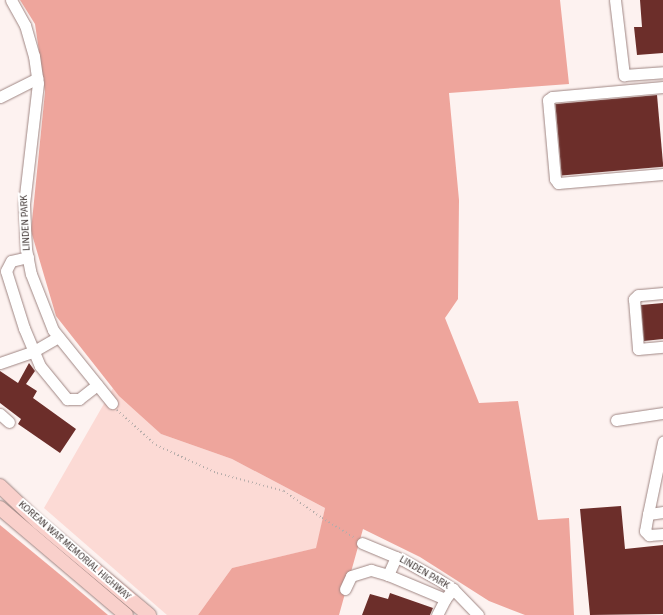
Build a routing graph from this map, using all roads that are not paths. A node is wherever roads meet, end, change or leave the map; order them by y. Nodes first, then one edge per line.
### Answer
1 (11, 0) edge
2 (615, 0) edge
3 (663, 72) edge
4 (38, 78) junction
5 (663, 87) edge
6 (0, 97) edge
7 (663, 174) edge
8 (28, 257) junction
9 (663, 293) edge
10 (58, 337) junction
11 (663, 347) edge
12 (34, 351) junction
13 (0, 363) edge
14 (97, 385) junction
15 (112, 403) road end
16 (663, 413) edge
17 (0, 414) edge
18 (616, 420) dead end
19 (9, 422) dead end
20 (663, 442) edge
21 (0, 486) edge
22 (0, 508) edge
23 (663, 512) edge
24 (648, 514) junction
25 (663, 534) edge
26 (362, 543) road end
27 (396, 557) junction
28 (388, 575) junction
29 (345, 588) dead end
30 (453, 589) junction
31 (445, 599) junction
32 (126, 615) edge
33 (149, 615) edge
34 (438, 615) edge
35 (478, 615) edge

1 - 4 street, LINDEN PARK
2 - 3 street
4 - 6 street
4 - 8 street, LINDEN PARK
5 - 7 street
8 - 10 street, LINDEN PARK
8 - 12 street
9 - 11 street
10 - 12 street
10 - 14 street, LINDEN PARK
12 - 13 street
12 - 14 street
14 - 15 street, LINDEN PARK
16 - 18 street
17 - 19 street
20 - 24 street
21 - 33 main road, KOREAN WAR MEMORIAL HIGHWAY
22 - 32 main road, KOREAN WAR MEMORIAL HIGHWAY
23 - 24 street
24 - 25 street
26 - 27 street, LINDEN PARK
27 - 28 street
27 - 30 street, LINDEN PARK
28 - 29 street
28 - 31 street
30 - 31 street
30 - 35 street, LINDEN PARK
31 - 34 street

